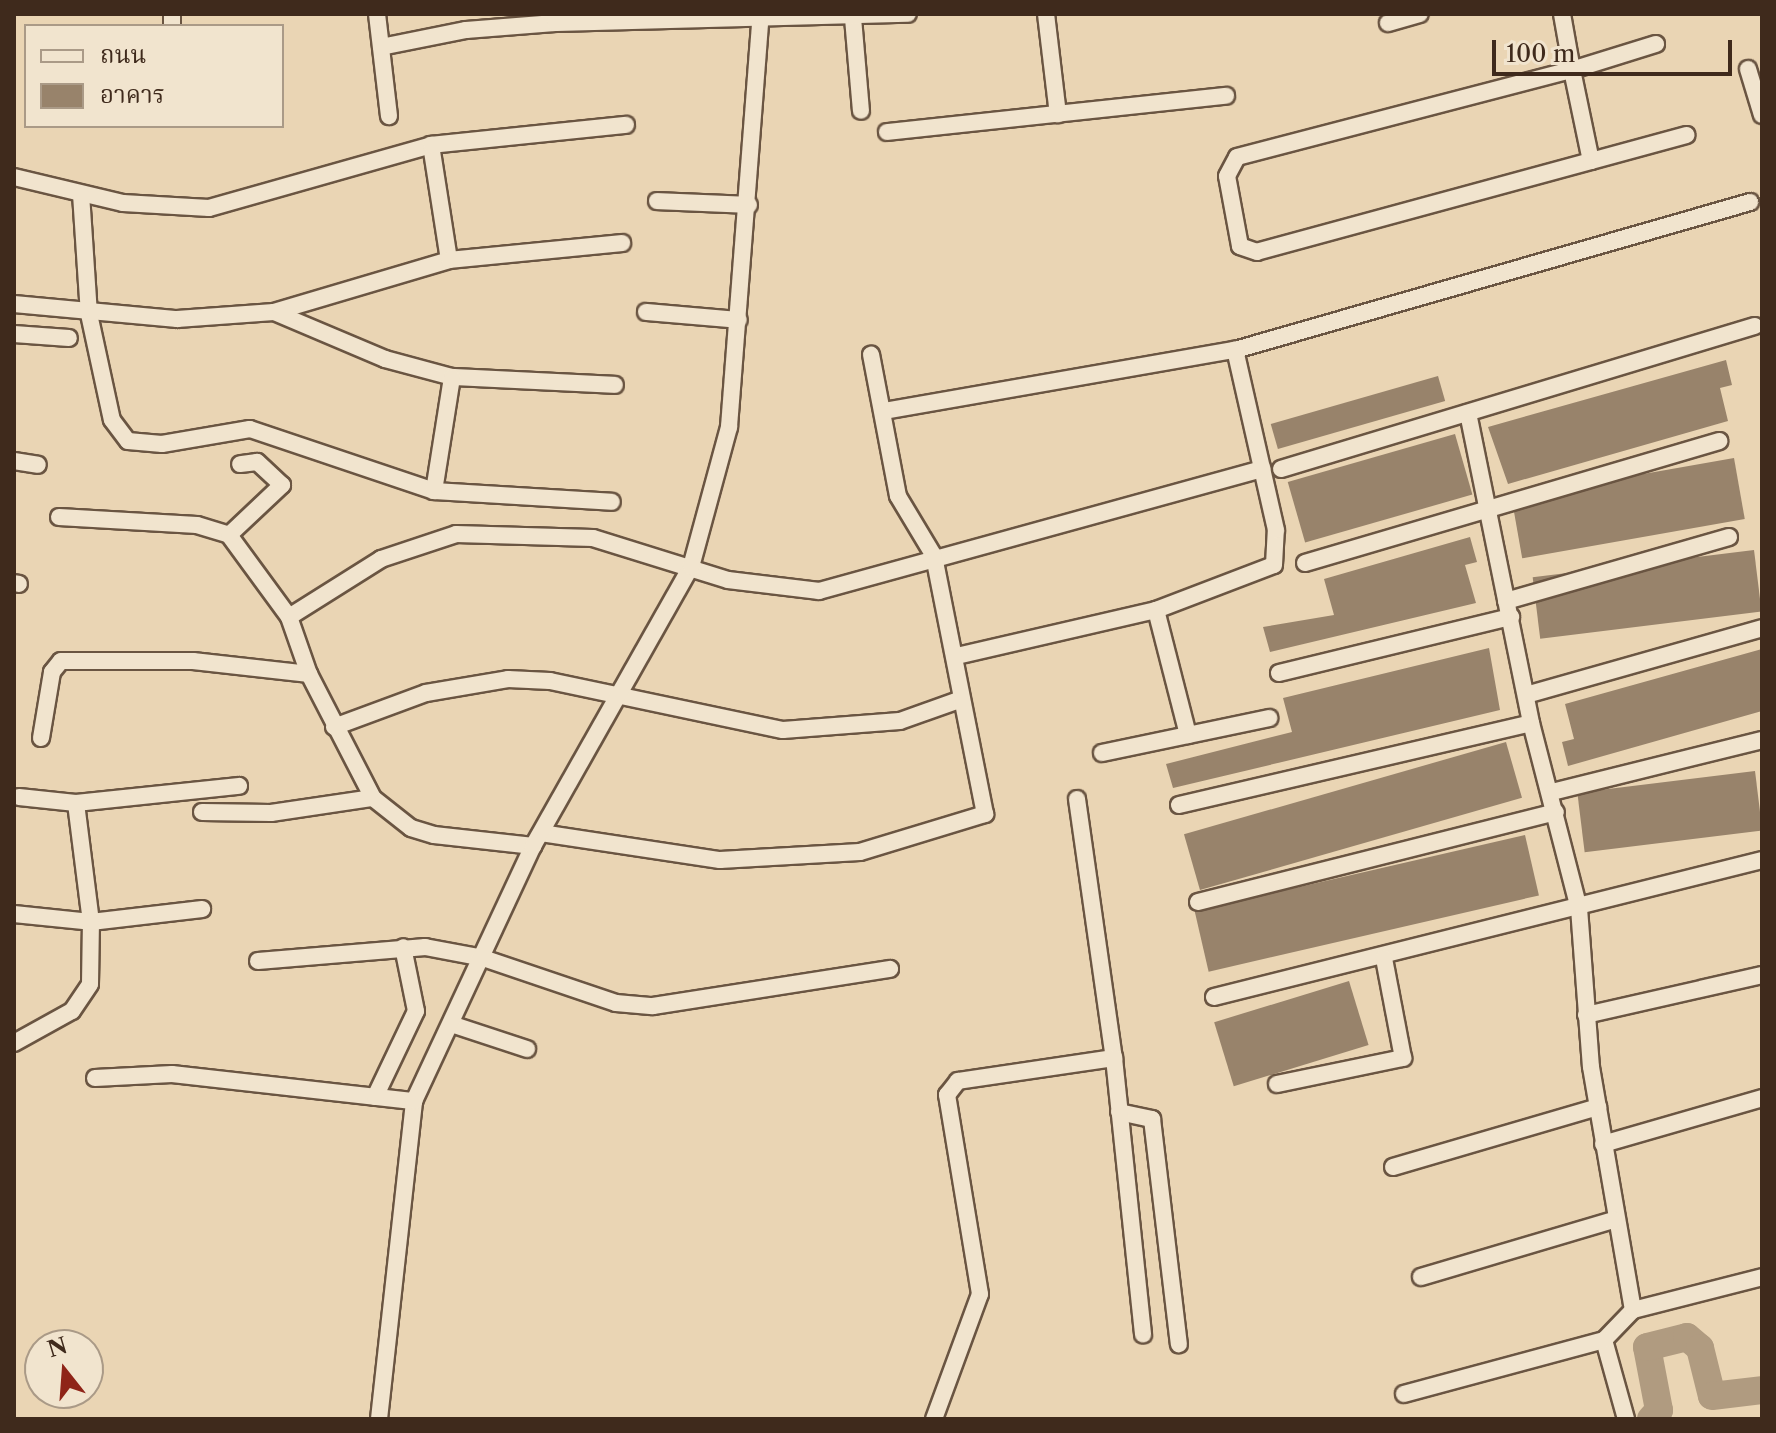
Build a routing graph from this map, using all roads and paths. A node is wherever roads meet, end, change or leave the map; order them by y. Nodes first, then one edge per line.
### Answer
1 (377, 14) edge
2 (908, 14) edge
3 (1046, 14) edge
4 (1420, 14) edge
5 (1562, 14) edge
6 (761, 17) edge
7 (853, 18) junction
8 (1388, 23) dead end
9 (1656, 44) dead end
10 (381, 47) junction
11 (1748, 69) dead end
12 (1572, 70) junction
13 (1226, 96) dead end
14 (861, 111) dead end
15 (1058, 114) junction
16 (1762, 115) edge
17 (389, 116) dead end
18 (626, 125) dead end
19 (887, 132) dead end
20 (1687, 135) dead end
21 (431, 145) junction
22 (1591, 161) junction
23 (14, 177) edge
24 (81, 194) junction
25 (657, 201) dead end
26 (1750, 202) dead end
27 (749, 205) junction
28 (622, 243) dead end
29 (449, 260) junction
30 (331, 292) junction
31 (14, 304) edge
32 (274, 312) junction
33 (646, 312) dead end
34 (89, 314) junction
35 (739, 320) junction
36 (1755, 326) dead end
37 (324, 333) junction
38 (14, 334) edge
39 (69, 338) dead end
40 (1235, 350) junction
41 (871, 355) dead end
42 (452, 377) junction
43 (615, 385) dead end
44 (884, 411) junction
45 (1468, 413) junction
46 (1719, 441) dead end
47 (14, 461) edge
48 (240, 464) dead end
49 (38, 465) dead end
50 (1263, 469) junction
51 (1281, 469) dead end
52 (434, 491) junction
53 (612, 502) dead end
54 (1491, 507) junction
55 (59, 517) dead end
56 (229, 535) junction
57 (1729, 537) dead end
58 (934, 556) junction
59 (1305, 563) dead end
60 (691, 567) junction
61 (1508, 609) junction
62 (1156, 610) junction
63 (289, 617) junction
64 (1762, 628) edge
65 (957, 656) junction
66 (1279, 673) dead end
67 (309, 674) junction
68 (623, 695) junction
69 (1526, 695) junction
70 (959, 700) junction
71 (1269, 718) dead end
72 (1531, 723) junction
73 (334, 727) junction
74 (1188, 735) junction
75 (41, 738) dead end
76 (1762, 740) edge
77 (1102, 753) dead end
78 (239, 786) dead end
79 (1552, 792) junction
80 (19, 797) dead end
81 (373, 798) junction
82 (1077, 799) dead end
83 (76, 803) junction
84 (1179, 805) dead end
85 (202, 812) dead end
86 (1556, 812) junction
87 (537, 839) junction
88 (1762, 860) edge
89 (1198, 902) dead end
90 (1579, 908) junction
91 (202, 909) dead end
92 (14, 914) edge
93 (91, 922) junction
94 (403, 947) junction
95 (483, 958) junction
96 (1384, 958) junction
97 (258, 961) dead end
98 (890, 969) dead end
99 (1762, 975) edge
100 (1214, 997) dead end
101 (1586, 1015) junction
102 (451, 1024) junction
103 (14, 1043) edge
104 (527, 1049) dead end
105 (1114, 1058) junction
106 (95, 1078) dead end
107 (1277, 1084) dead end
108 (375, 1097) junction
109 (1762, 1098) edge
110 (414, 1101) junction
111 (1598, 1107) junction
112 (1119, 1112) junction
113 (1603, 1144) junction
114 (1393, 1167) dead end
115 (1614, 1220) junction
116 (1421, 1277) dead end
117 (1762, 1277) edge
118 (1633, 1310) junction
119 (1143, 1334) dead end
120 (1604, 1340) junction
121 (1179, 1344) dead end
122 (1404, 1394) dead end
123 (379, 1419) edge
124 (934, 1419) edge
125 (1626, 1419) edge

1 - 10 street
2 - 7 street
3 - 15 street
4 - 8 street
5 - 12 street
6 - 7 street
6 - 10 street
6 - 27 street
7 - 14 street
9 - 12 street
10 - 17 street
11 - 16 street
12 - 22 street
12 - 22 street
13 - 15 street
15 - 19 street
18 - 21 street
20 - 22 street
21 - 24 street
21 - 29 street
23 - 24 street
24 - 34 street
25 - 27 street
26 - 40 street
27 - 35 street
28 - 29 street
29 - 30 street
30 - 32 street
30 - 37 street
31 - 34 street
32 - 34 street
32 - 37 street
33 - 35 street
34 - 52 street
35 - 60 street
36 - 45 street
37 - 42 street
38 - 39 street
40 - 44 street
40 - 50 street
41 - 44 street
42 - 43 street
42 - 52 street
44 - 58 street
45 - 51 street
45 - 54 street
46 - 54 street
47 - 49 street
48 - 56 street
50 - 58 street
50 - 62 street
52 - 53 street
54 - 59 street
54 - 61 street
55 - 56 street
56 - 63 street
57 - 61 street
58 - 60 street
58 - 65 street
60 - 63 street
60 - 68 street
61 - 66 street
61 - 69 street
62 - 65 street
62 - 74 street
63 - 67 street
64 - 69 street
65 - 70 street
67 - 73 street
67 - 75 street
68 - 70 street
68 - 73 street
68 - 87 street
69 - 72 street
70 - 87 street
71 - 74 street
72 - 79 street
72 - 84 street
73 - 81 street
74 - 77 street
76 - 79 street
78 - 83 street
79 - 86 street
80 - 83 street
81 - 85 street
81 - 87 street
82 - 105 street
83 - 93 street
86 - 89 street
86 - 90 street
87 - 95 street
88 - 90 street
90 - 96 street
90 - 101 street
91 - 93 street
92 - 93 street
93 - 103 street
94 - 95 street
94 - 97 street
94 - 108 street
95 - 98 street
95 - 102 street
96 - 100 street
96 - 107 street
99 - 101 street
101 - 111 street
102 - 104 street
102 - 110 street
105 - 112 street
105 - 124 street
106 - 108 street
108 - 110 street
109 - 113 street
110 - 123 street
111 - 113 street
111 - 114 street
112 - 119 street
112 - 121 street
113 - 115 street
115 - 116 street
115 - 118 street
117 - 118 street
118 - 120 street
120 - 122 street
120 - 125 street

